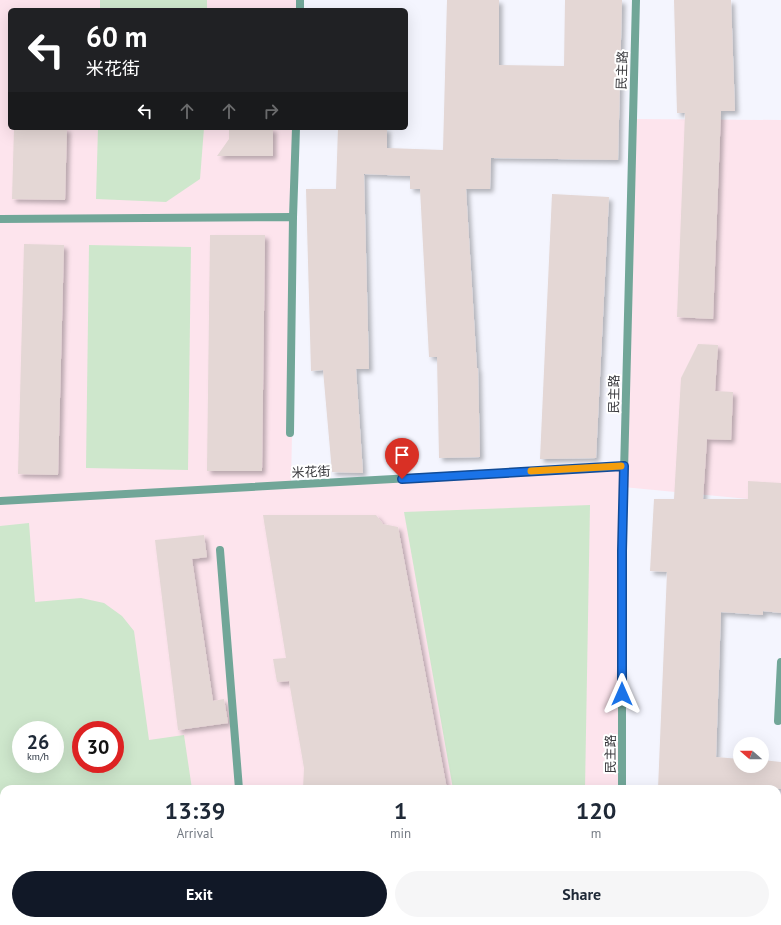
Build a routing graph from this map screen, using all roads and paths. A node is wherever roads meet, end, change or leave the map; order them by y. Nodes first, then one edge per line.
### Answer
1 (636, 0) edge
2 (296, 130) edge
3 (293, 217) junction
4 (0, 219) edge
5 (290, 433) dead end
6 (624, 466) junction
7 (0, 501) edge
8 (220, 550) dead end
9 (781, 662) edge
10 (778, 720) dead end
11 (239, 785) edge
12 (622, 785) edge

1 - 6 street, 民主路
2 - 3 street
3 - 4 street
3 - 5 street
6 - 7 street, 米花街
6 - 12 street, 民主路
8 - 11 street
9 - 10 street

